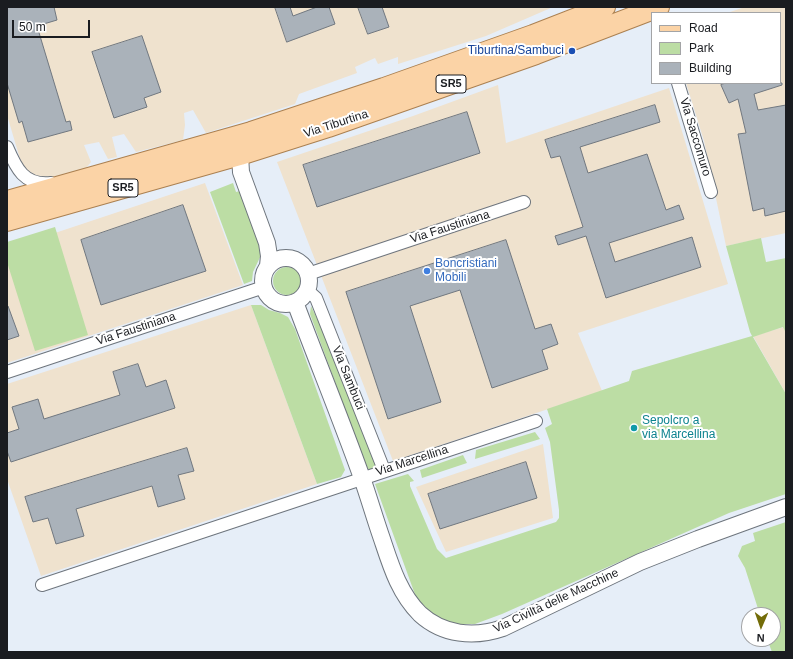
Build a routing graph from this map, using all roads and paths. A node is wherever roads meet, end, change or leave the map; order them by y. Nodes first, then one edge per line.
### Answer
1 (582, 7) edge
2 (605, 7) edge
3 (656, 10) edge
4 (563, 23) junction
5 (678, 84) edge
6 (234, 137) junction
7 (7, 147) edge
8 (240, 155) junction
9 (7, 162) edge
10 (90, 178) junction
11 (711, 192) dead end
12 (7, 201) edge
13 (524, 202) dead end
14 (7, 221) edge
15 (292, 258) junction
16 (268, 266) junction
17 (308, 282) junction
18 (264, 287) junction
19 (295, 302) junction
20 (7, 372) edge
21 (536, 421) dead end
22 (384, 470) junction
23 (362, 478) junction
24 (786, 507) edge
25 (42, 585) dead end

1 - 4 street
2 - 4 main road, Via Tiburtina
3 - 8 main road, Via Tiburtina / SR5
4 - 6 main road, Via Tiburtina
5 - 11 street, Via Saccomuro
6 - 8 street
6 - 10 main road, Via Tiburtina
7 - 9 street
7 - 10 street
8 - 14 main road, Via Tiburtina / SR5
8 - 15 street
8 - 16 street
10 - 12 main road, Via Tiburtina
13 - 17 street, Via Faustiniana
15 - 16 street
15 - 17 street
16 - 18 street
17 - 19 street
17 - 22 street, Via Sambuci
18 - 19 street
18 - 20 street, Via Faustiniana
19 - 23 street, Via Sambuci
21 - 22 street, Via Marcellina
22 - 23 street, Via Marcellina
23 - 24 street, Via Civiltà delle Macchine
23 - 25 street, Via Marcellina

